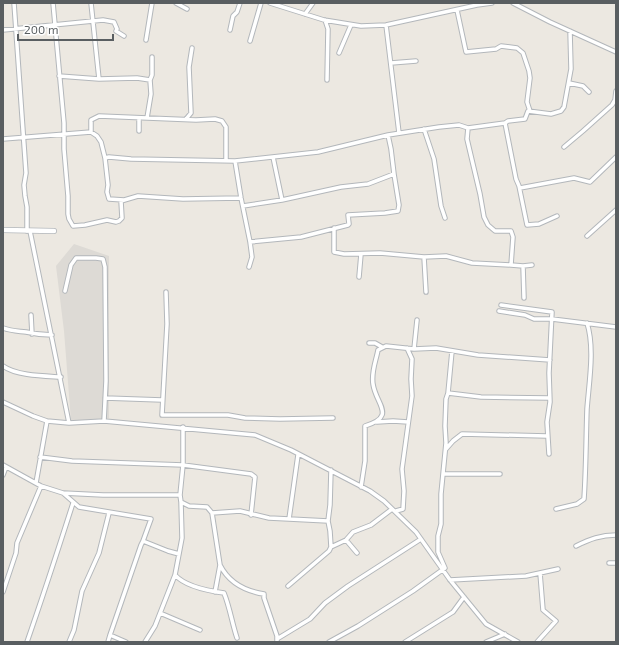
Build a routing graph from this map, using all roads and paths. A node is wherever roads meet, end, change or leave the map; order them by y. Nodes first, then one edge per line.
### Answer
1 (14, 3) edge
2 (52, 3) edge
3 (91, 3) edge
4 (152, 3) edge
5 (176, 3) edge
6 (240, 3) edge
7 (261, 3) edge
8 (270, 3) edge
9 (313, 3) edge
10 (492, 3) edge
11 (514, 3) edge
12 (187, 9) dead end
13 (458, 10) junction
14 (305, 14) junction
15 (325, 20) junction
16 (93, 21) junction
17 (54, 25) junction
18 (351, 25) junction
19 (386, 25) junction
20 (16, 29) junction
21 (3, 30) edge
22 (230, 30) dead end
23 (570, 31) junction
24 (124, 36) dead end
25 (146, 40) dead end
26 (250, 41) dead end
27 (192, 48) dead end
28 (616, 52) edge
29 (338, 53) dead end
30 (152, 57) dead end
31 (416, 61) dead end
32 (391, 63) junction
33 (59, 76) junction
34 (99, 79) junction
35 (150, 80) junction
36 (327, 80) dead end
37 (569, 83) junction
38 (616, 91) edge
39 (588, 92) dead end
40 (616, 100) edge
41 (530, 111) junction
42 (139, 118) junction
43 (147, 118) junction
44 (186, 119) junction
45 (505, 123) junction
46 (468, 128) junction
47 (424, 129) junction
48 (139, 131) dead end
49 (91, 132) junction
50 (399, 133) junction
51 (64, 134) junction
52 (388, 135) junction
53 (23, 138) junction
54 (3, 139) edge
55 (564, 147) dead end
56 (273, 157) junction
57 (616, 157) edge
58 (105, 158) junction
59 (226, 160) junction
60 (235, 161) junction
61 (394, 174) junction
62 (520, 188) junction
63 (241, 198) junction
64 (124, 200) junction
65 (282, 200) junction
66 (243, 206) junction
67 (616, 212) edge
68 (557, 216) dead end
69 (445, 218) dead end
70 (334, 228) junction
71 (3, 230) edge
72 (28, 231) junction
73 (54, 231) dead end
74 (588, 236) dead end
75 (250, 242) junction
76 (361, 254) junction
77 (424, 257) junction
78 (511, 265) junction
79 (532, 265) dead end
80 (523, 266) junction
81 (248, 267) dead end
82 (359, 277) dead end
83 (65, 291) dead end
84 (166, 292) dead end
85 (426, 292) dead end
86 (524, 298) dead end
87 (502, 305) dead end
88 (499, 311) dead end
89 (31, 315) dead end
90 (552, 319) junction
91 (417, 320) dead end
92 (587, 322) junction
93 (616, 327) edge
94 (3, 328) edge
95 (32, 334) junction
96 (52, 335) junction
97 (369, 343) dead end
98 (382, 347) junction
99 (407, 348) junction
100 (414, 349) junction
101 (452, 351) junction
102 (550, 360) junction
103 (3, 366) edge
104 (61, 377) junction
105 (448, 393) junction
106 (105, 398) junction
107 (550, 398) junction
108 (162, 400) junction
109 (3, 402) edge
110 (333, 418) dead end
111 (47, 421) junction
112 (104, 421) junction
113 (377, 422) junction
114 (408, 422) junction
115 (70, 423) junction
116 (183, 428) junction
117 (547, 436) junction
118 (445, 449) junction
119 (549, 454) dead end
120 (298, 455) junction
121 (40, 457) junction
122 (183, 465) junction
123 (5, 466) edge
124 (331, 470) junction
125 (443, 474) junction
126 (500, 474) dead end
127 (3, 475) edge
128 (36, 483) junction
129 (41, 486) junction
130 (361, 487) junction
131 (63, 493) junction
132 (180, 495) junction
133 (181, 502) junction
134 (73, 503) junction
135 (392, 509) junction
136 (556, 509) dead end
137 (396, 512) junction
138 (109, 513) junction
139 (212, 513) junction
140 (251, 515) junction
141 (289, 519) junction
142 (328, 521) junction
143 (616, 535) edge
144 (421, 539) junction
145 (346, 540) junction
146 (143, 541) junction
147 (576, 546) dead end
148 (330, 547) junction
149 (429, 550) junction
150 (438, 552) junction
151 (357, 553) dead end
152 (179, 554) junction
153 (609, 563) dead end
154 (616, 563) edge
155 (220, 565) junction
156 (558, 569) dead end
157 (444, 570) junction
158 (540, 573) junction
159 (175, 575) junction
160 (174, 579) junction
161 (180, 580) junction
162 (450, 580) junction
163 (288, 586) dead end
164 (3, 592) edge
165 (215, 592) junction
166 (464, 597) junction
167 (160, 613) junction
168 (200, 630) dead end
169 (505, 634) junction
170 (110, 635) junction
171 (237, 638) dead end
172 (277, 640) edge
173 (411, 641) edge
174 (27, 642) edge
175 (69, 642) edge
176 (108, 642) edge
177 (126, 642) edge
178 (145, 642) edge
179 (329, 642) edge
180 (405, 642) edge
181 (486, 642) edge
182 (518, 642) edge
183 (537, 642) edge

1 - 20 street
2 - 17 street
3 - 16 street
4 - 25 street
5 - 12 street
6 - 22 street
7 - 26 street
8 - 14 street
9 - 14 street
10 - 13 street
11 - 23 street
13 - 19 street
13 - 41 street
14 - 15 street
15 - 18 street
15 - 36 street
16 - 17 street
16 - 24 street
16 - 34 street
17 - 20 street
17 - 33 street
18 - 19 street
18 - 29 street
19 - 32 street
20 - 21 street
20 - 53 street
23 - 28 street
23 - 37 street
27 - 44 street
30 - 35 street
31 - 32 street
32 - 50 street
33 - 34 street
33 - 51 street
34 - 35 street
35 - 43 street
37 - 39 street
37 - 41 street
38 - 40 street
40 - 55 street
41 - 45 street
42 - 43 street
42 - 48 street
42 - 49 street
43 - 44 street
44 - 59 street
45 - 46 street
45 - 62 street
46 - 47 street
46 - 78 street
47 - 50 street
47 - 69 street
49 - 51 street
49 - 58 street
50 - 52 street
51 - 53 street
51 - 64 street
52 - 56 street
52 - 61 street
53 - 54 street
53 - 72 street
56 - 60 street
56 - 65 street
57 - 62 street
58 - 59 street
58 - 64 street
59 - 60 street
60 - 63 street
61 - 65 street
61 - 70 street
62 - 68 street
63 - 64 street
63 - 66 street
65 - 66 street
66 - 75 street
67 - 74 street
70 - 75 street
70 - 76 street
71 - 72 street
72 - 73 street
72 - 96 street
75 - 81 street
76 - 77 street
76 - 82 street
77 - 78 street
77 - 85 street
78 - 80 street
79 - 80 street
80 - 86 street
83 - 106 street
84 - 108 street
87 - 90 street
88 - 90 street
89 - 95 street
90 - 92 street
90 - 102 street
91 - 100 street
92 - 93 street
92 - 136 street
94 - 95 street
95 - 96 street
96 - 104 street
97 - 98 street
98 - 99 street
98 - 113 street
99 - 100 street
99 - 114 street
100 - 101 street
101 - 102 street
101 - 105 street
102 - 107 street
103 - 104 street
104 - 115 street
105 - 107 street
105 - 118 street
106 - 108 street
106 - 112 street
107 - 117 street
108 - 110 street
109 - 111 street
111 - 115 street
111 - 121 street
112 - 115 street
112 - 116 street
113 - 114 street
113 - 130 street
114 - 137 street
116 - 120 street
116 - 122 street
117 - 118 street
117 - 119 street
118 - 125 street
120 - 124 street
120 - 141 street
121 - 122 street
121 - 128 street
122 - 132 street
122 - 140 street
123 - 127 street
123 - 128 street
124 - 130 street
124 - 142 street
125 - 126 street
125 - 150 street
128 - 129 street
129 - 131 street
129 - 164 street
130 - 135 street
131 - 132 street
131 - 134 street
132 - 133 street
133 - 139 street
133 - 152 street
134 - 138 street
134 - 174 street
135 - 137 street
135 - 145 street
137 - 144 street
138 - 146 street
138 - 175 street
139 - 140 street
139 - 155 street
140 - 141 street
141 - 142 street
142 - 148 street
143 - 147 street
144 - 149 street
144 - 172 street
145 - 148 street
145 - 151 street
146 - 152 street
146 - 170 street
148 - 163 street
149 - 150 street
149 - 157 street
150 - 157 street
152 - 159 street
153 - 154 street
155 - 165 street
155 - 172 street
156 - 158 street
157 - 162 street
157 - 179 street
158 - 162 street
158 - 183 street
159 - 160 street
159 - 161 street
160 - 161 street
160 - 167 street
161 - 165 street
162 - 166 street
165 - 171 street
166 - 169 street
166 - 173 street
167 - 168 street
167 - 178 street
169 - 181 street
169 - 182 street
170 - 176 street
170 - 177 street
173 - 180 street

